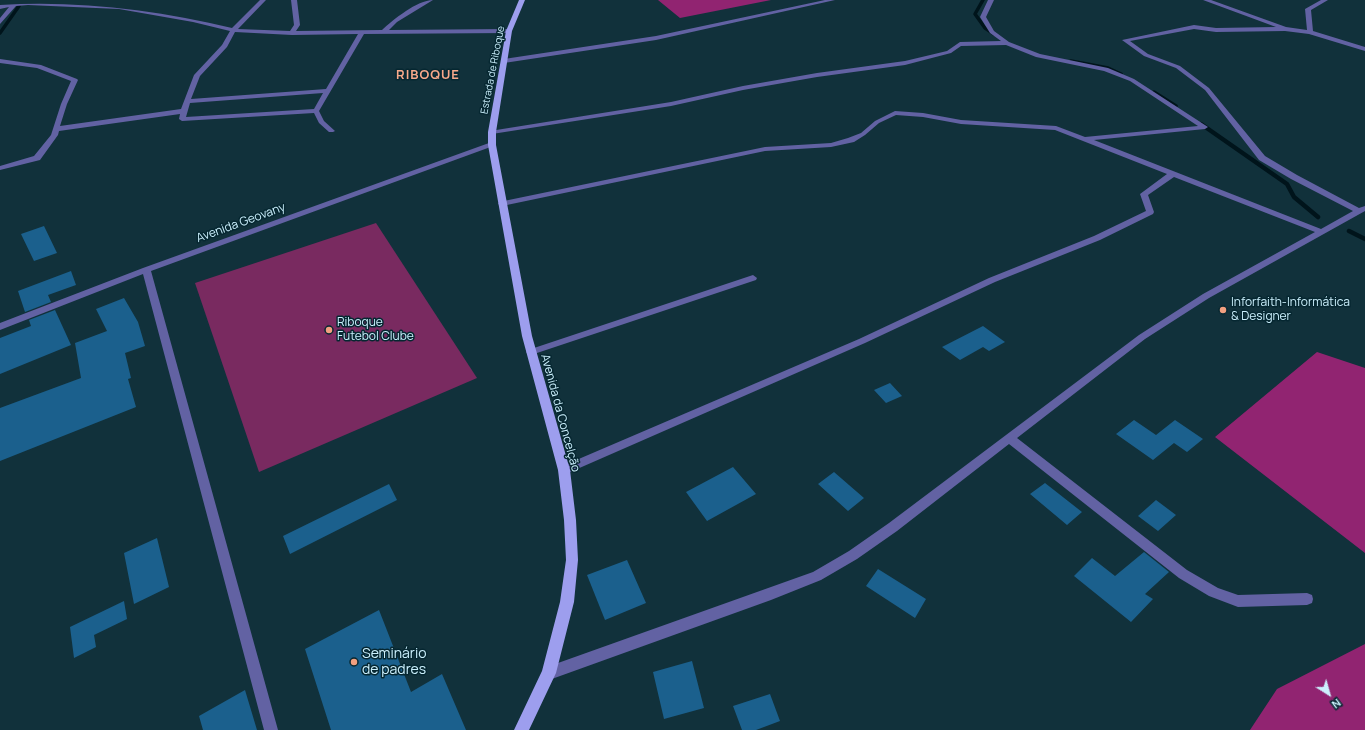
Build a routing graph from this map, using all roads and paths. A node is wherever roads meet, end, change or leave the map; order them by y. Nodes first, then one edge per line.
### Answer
1 (262, 0) edge
2 (294, 0) edge
3 (430, 0) edge
4 (522, 0) edge
5 (832, 0) edge
6 (991, 0) edge
7 (1206, 0) edge
8 (1325, 0) edge
9 (30, 1) edge
10 (14, 5) junction
11 (0, 7) edge
12 (0, 22) edge
13 (1285, 29) junction
14 (232, 30) junction
15 (509, 31) junction
16 (1310, 32) junction
17 (292, 33) junction
18 (362, 33) junction
19 (383, 33) junction
20 (1007, 43) junction
21 (1365, 49) edge
22 (0, 61) edge
23 (504, 61) junction
24 (328, 91) junction
25 (187, 101) junction
26 (316, 111) junction
27 (185, 112) junction
28 (56, 129) junction
29 (331, 131) dead end
30 (492, 132) junction
31 (1084, 139) junction
32 (492, 145) junction
33 (0, 168) edge
34 (1174, 174) junction
35 (502, 204) junction
36 (1362, 209) edge
37 (1321, 232) junction
38 (146, 270) junction
39 (753, 278) dead end
40 (0, 327) edge
41 (531, 352) junction
42 (1009, 438) junction
43 (564, 470) junction
44 (1307, 599) dead end
45 (549, 673) junction
46 (271, 730) edge
47 (521, 730) edge

1 - 14 street
2 - 17 street
3 - 19 street
4 - 15 main road, Estrada de Riboque
5 - 23 street
6 - 20 street
7 - 13 street
8 - 16 street
9 - 10 street
9 - 14 street
10 - 11 street
10 - 12 street
13 - 16 street
13 - 36 street
14 - 17 street
14 - 25 street
15 - 19 street
15 - 23 main road, Estrada de Riboque
16 - 21 street
17 - 18 street
18 - 19 street
18 - 24 street
20 - 30 street
20 - 31 street
22 - 28 street
23 - 30 main road, Estrada de Riboque
24 - 25 street
24 - 26 street
25 - 27 street
26 - 27 street
26 - 29 street
27 - 28 street
28 - 33 street
30 - 32 main road, Estrada de Riboque
31 - 34 street
31 - 35 street
32 - 35 main road, Avenida da Concelção
32 - 38 street, Avenida Geovany
34 - 37 street
34 - 43 street
35 - 41 main road, Avenida da Concelção
36 - 37 street
37 - 42 street
38 - 40 street, Avenida Geovany
38 - 46 street
39 - 41 street
41 - 43 main road, Avenida da Concelção
42 - 44 street
42 - 45 street
43 - 45 main road, Avenida da Concelção
45 - 47 main road, Avenida da Concelção

